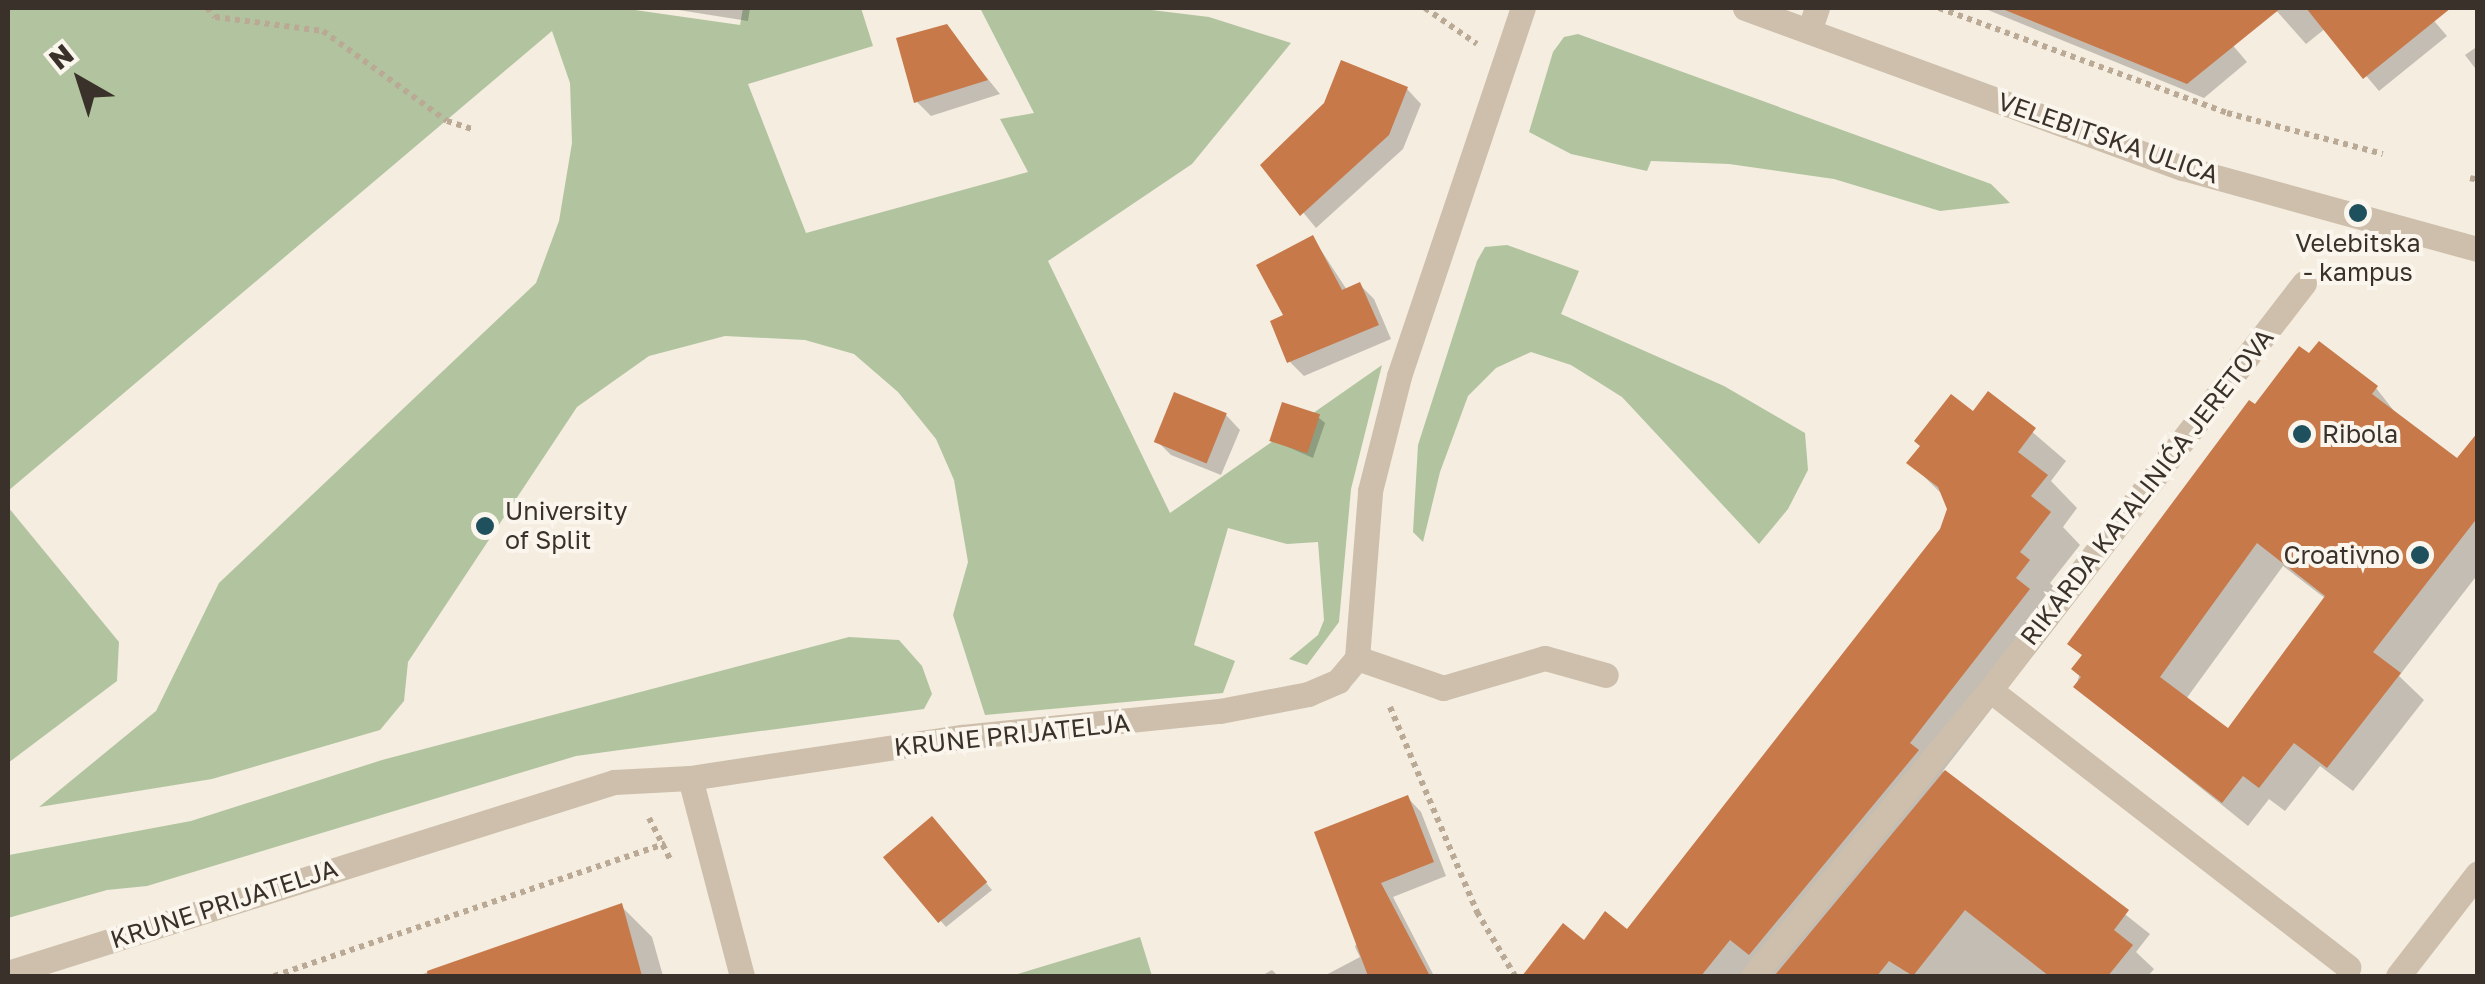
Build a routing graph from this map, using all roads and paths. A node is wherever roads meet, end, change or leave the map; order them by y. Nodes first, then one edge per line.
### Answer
1 (207, 8) edge
2 (1523, 8) edge
3 (1744, 8) edge
4 (1939, 8) edge
5 (1813, 19) edge
6 (475, 130) dead end
7 (2383, 154) dead end
8 (2478, 249) edge
9 (2304, 283) dead end
10 (1357, 658) junction
11 (1606, 674) dead end
12 (1990, 690) junction
13 (690, 778) junction
14 (640, 813) dead end
15 (665, 844) junction
16 (2478, 872) edge
17 (678, 879) dead end
18 (2348, 967) dead end
19 (8, 974) edge
20 (274, 976) edge
21 (742, 976) edge
22 (1516, 976) edge
23 (1752, 976) edge
24 (2398, 976) edge

1 - 6 path
2 - 10 street
3 - 5 street, VELEBITSKA ULICA
4 - 7 path
5 - 8 street, VELEBITSKA ULICA
9 - 12 street, RIKARDA KATALINIĆA JERETOVA
10 - 11 street
10 - 13 street, KRUNE PRIJATELJA
10 - 22 path
12 - 18 street
12 - 23 street, RIKARDA KATALINIĆA JERETOVA
13 - 19 street, KRUNE PRIJATELJA
13 - 21 street
14 - 15 path
15 - 17 path
15 - 20 path
16 - 24 street

